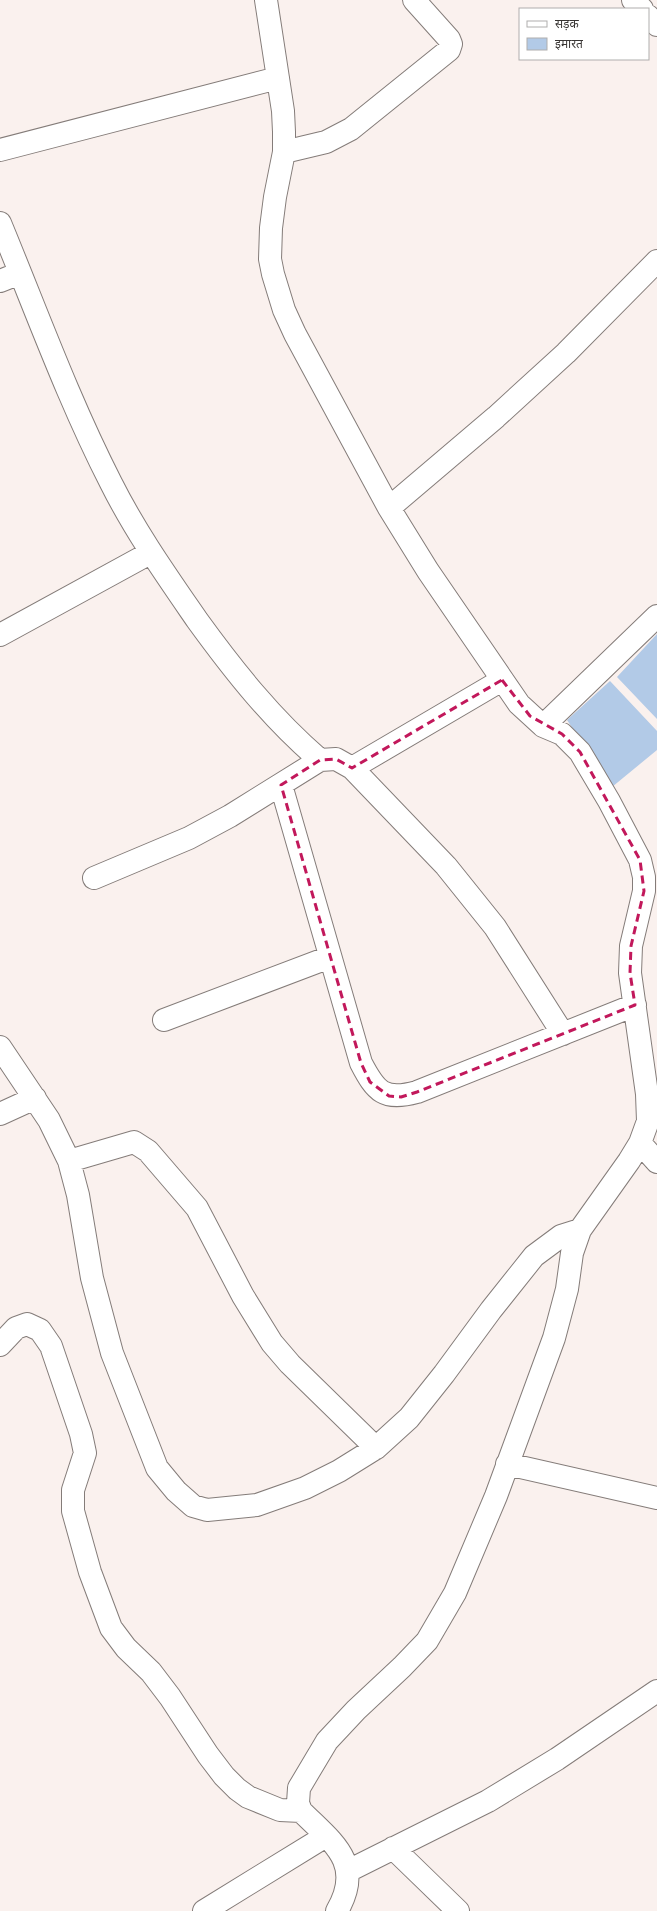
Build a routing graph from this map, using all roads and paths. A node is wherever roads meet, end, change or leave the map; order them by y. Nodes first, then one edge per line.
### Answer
1 (266, 0) edge
2 (414, 0) edge
3 (633, 0) edge
4 (641, 8) edge
5 (649, 17) edge
6 (657, 25) edge
7 (278, 78) junction
8 (0, 150) edge
9 (284, 152) junction
10 (0, 223) edge
11 (657, 261) edge
12 (20, 273) junction
13 (0, 281) edge
14 (390, 508) junction
15 (150, 553) junction
16 (657, 616) edge
17 (0, 635) edge
18 (502, 680) junction
19 (544, 726) junction
20 (320, 760) junction
21 (352, 768) junction
22 (281, 785) junction
23 (650, 863) edge
24 (94, 878) dead end
25 (330, 957) junction
26 (635, 1005) junction
27 (164, 1020) dead end
28 (563, 1034) junction
29 (0, 1047) edge
30 (652, 1092) edge
31 (35, 1098) junction
32 (0, 1114) edge
33 (640, 1143) junction
34 (69, 1161) junction
35 (657, 1162) edge
36 (580, 1230) junction
37 (0, 1345) edge
38 (376, 1448) junction
39 (507, 1464) junction
40 (657, 1498) edge
41 (657, 1691) edge
42 (301, 1811) junction
43 (326, 1836) junction
44 (393, 1848) junction
45 (348, 1871) junction
46 (204, 1911) edge
47 (337, 1911) edge
48 (458, 1911) edge

1 - 7 street
2 - 9 street
3 - 4 street
5 - 6 street
7 - 8 street
7 - 9 street
9 - 14 street
10 - 12 street
11 - 14 street
12 - 13 street
12 - 15 street
14 - 18 street
15 - 17 street
15 - 20 street
16 - 19 street
18 - 19 street
18 - 21 street
19 - 23 street
20 - 21 street
20 - 22 street
21 - 28 street
22 - 24 street
22 - 25 street
23 - 26 street
25 - 27 street
25 - 28 street
26 - 28 street
26 - 30 street
29 - 31 street
30 - 33 street
31 - 32 street
31 - 34 street
33 - 35 street
33 - 36 street
34 - 38 street
34 - 38 street
36 - 38 street
36 - 39 street
37 - 42 street
39 - 40 street
39 - 42 street
41 - 44 street
42 - 43 street
43 - 45 street
43 - 46 street
44 - 45 street
44 - 48 street
45 - 47 street

